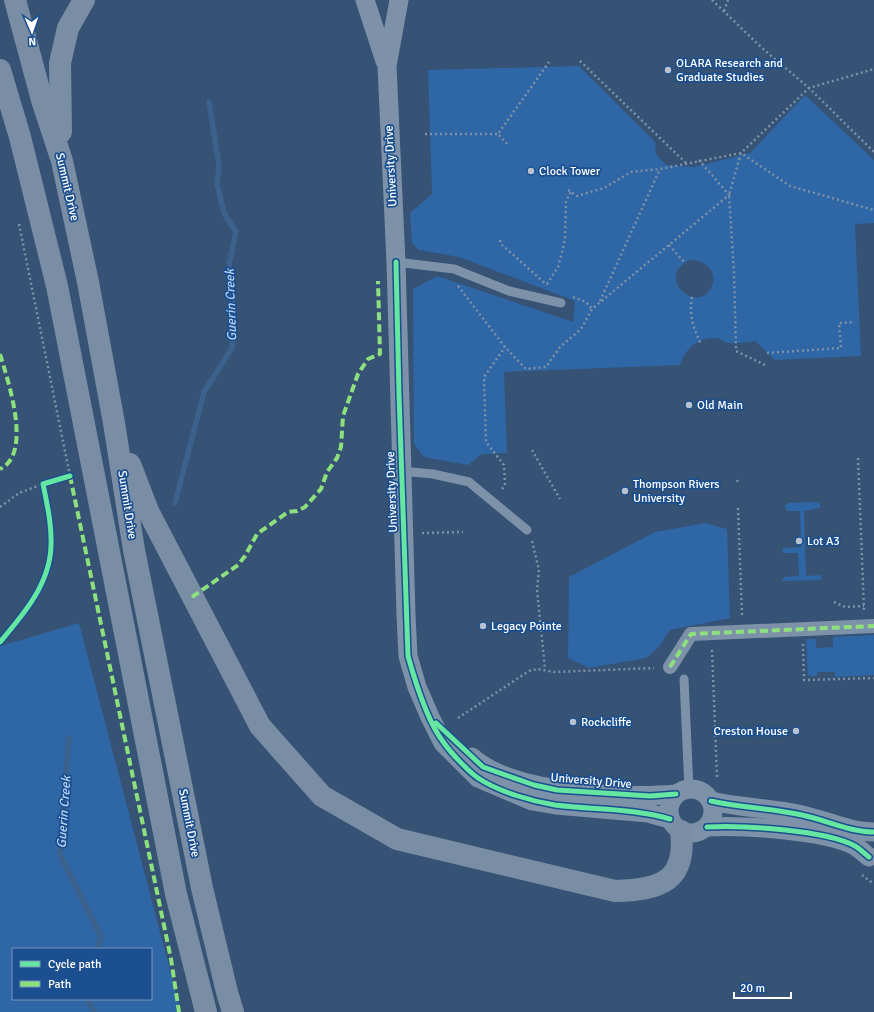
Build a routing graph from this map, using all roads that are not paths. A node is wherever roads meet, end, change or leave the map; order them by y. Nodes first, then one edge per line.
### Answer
1 (15, 0) edge
2 (84, 0) edge
3 (365, 0) edge
4 (399, 0) edge
5 (387, 66) junction
6 (0, 70) edge
7 (62, 162) junction
8 (396, 262) junction
9 (561, 303) dead end
10 (114, 423) junction
11 (401, 471) junction
12 (527, 530) road end
13 (869, 627) edge
14 (670, 667) road end
15 (684, 679) dead end
16 (430, 717) junction
17 (682, 791) junction
18 (711, 801) junction
19 (675, 825) junction
20 (707, 827) junction
21 (874, 832) edge
22 (874, 838) edge
23 (872, 862) edge
24 (206, 1012) edge
25 (233, 1012) edge

1 - 7 main road, Summit Drive
2 - 7 main road
3 - 5 street, University Drive
4 - 5 street, University Drive
5 - 8 street, University Drive
6 - 24 main road
7 - 10 main road, Summit Drive
8 - 9 lane
8 - 11 street, University Drive
10 - 19 main road
10 - 25 main road, Summit Drive
11 - 12 lane
11 - 16 street, University Drive
13 - 14 street
15 - 17 lane
16 - 17 street, University Drive
16 - 19 street, University Drive
17 - 18 street
17 - 19 street
18 - 20 street
18 - 21 street
19 - 20 street
20 - 23 street
22 - 23 street

